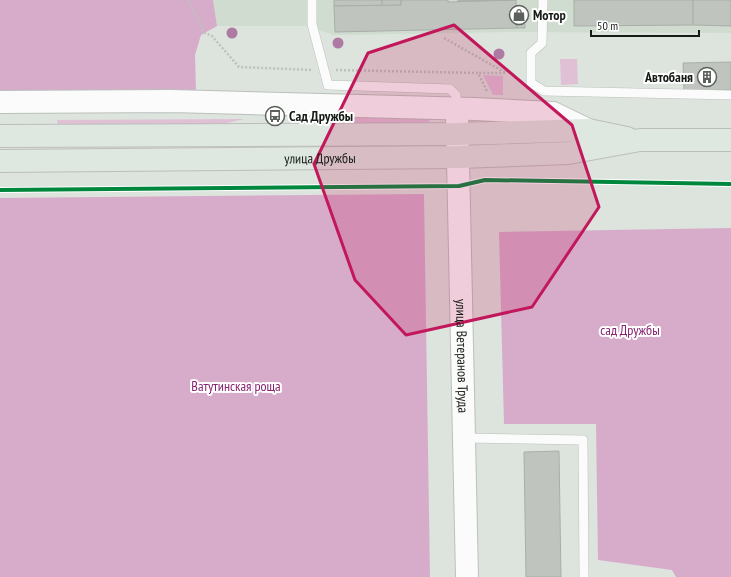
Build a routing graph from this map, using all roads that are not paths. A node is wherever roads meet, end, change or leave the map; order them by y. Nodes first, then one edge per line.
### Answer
1 (312, 0) edge
2 (543, 0) edge
3 (731, 95) edge
4 (0, 102) edge
5 (457, 108) junction
6 (588, 130) junction
7 (458, 134) junction
8 (0, 136) edge
9 (640, 140) junction
10 (731, 140) edge
11 (459, 157) junction
12 (0, 161) edge
13 (465, 438) junction
14 (467, 577) edge
15 (584, 577) edge

1 - 5 lane
2 - 3 lane
4 - 5 main road
5 - 6 main road
5 - 7 main road, улица Ветеранов Труда
6 - 7 main road, улица Дружбы
6 - 9 main road, улица Дружбы
7 - 8 main road, улица Дружбы
7 - 11 main road, улица Ветеранов Труда
9 - 10 main road, улица Дружбы
9 - 11 main road, улица Дружбы
11 - 12 main road, улица Дружбы
11 - 13 main road, улица Ветеранов Труда
13 - 14 main road, улица Ветеранов Труда
13 - 15 lane

